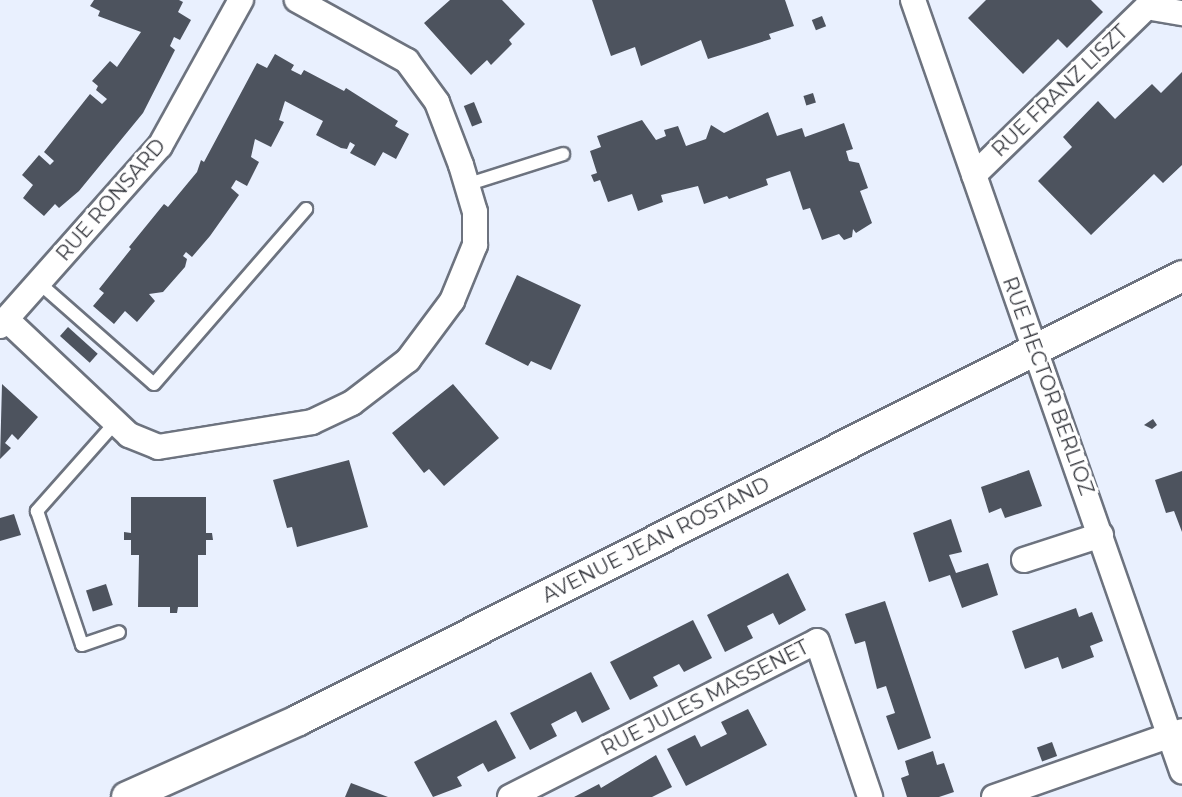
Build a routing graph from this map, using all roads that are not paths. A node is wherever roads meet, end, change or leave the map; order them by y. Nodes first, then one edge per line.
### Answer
1 (241, 0) edge
2 (297, 0) edge
3 (913, 0) edge
4 (1182, 13) edge
5 (563, 154) dead end
6 (974, 174) junction
7 (466, 185) junction
8 (306, 208) dead end
9 (1182, 276) edge
10 (39, 282) junction
11 (3, 322) edge
12 (1034, 349) junction
13 (116, 423) junction
14 (1101, 535) junction
15 (1024, 560) dead end
16 (119, 632) dead end
17 (1176, 733) edge
18 (1182, 771) edge
19 (127, 797) edge
20 (510, 797) edge
21 (870, 797) edge
22 (994, 797) edge

1 - 10 street, RUE RONSARD
2 - 7 street
3 - 6 street, RUE HECTOR BERLIOZ
4 - 6 street, RUE FRANZ LISZT
5 - 7 lane
6 - 12 street, RUE HECTOR BERLIOZ
7 - 13 street
8 - 10 lane
9 - 12 street, AVENUE JEAN ROSTAND
10 - 11 street, RUE RONSARD
11 - 13 street
12 - 14 street, RUE HECTOR BERLIOZ
12 - 19 street, AVENUE JEAN ROSTAND
13 - 16 lane
14 - 15 street
14 - 17 street, RUE HECTOR BERLIOZ
17 - 18 street, RUE HECTOR BERLIOZ
17 - 22 street
20 - 21 street, RUE JULES MASSENET

